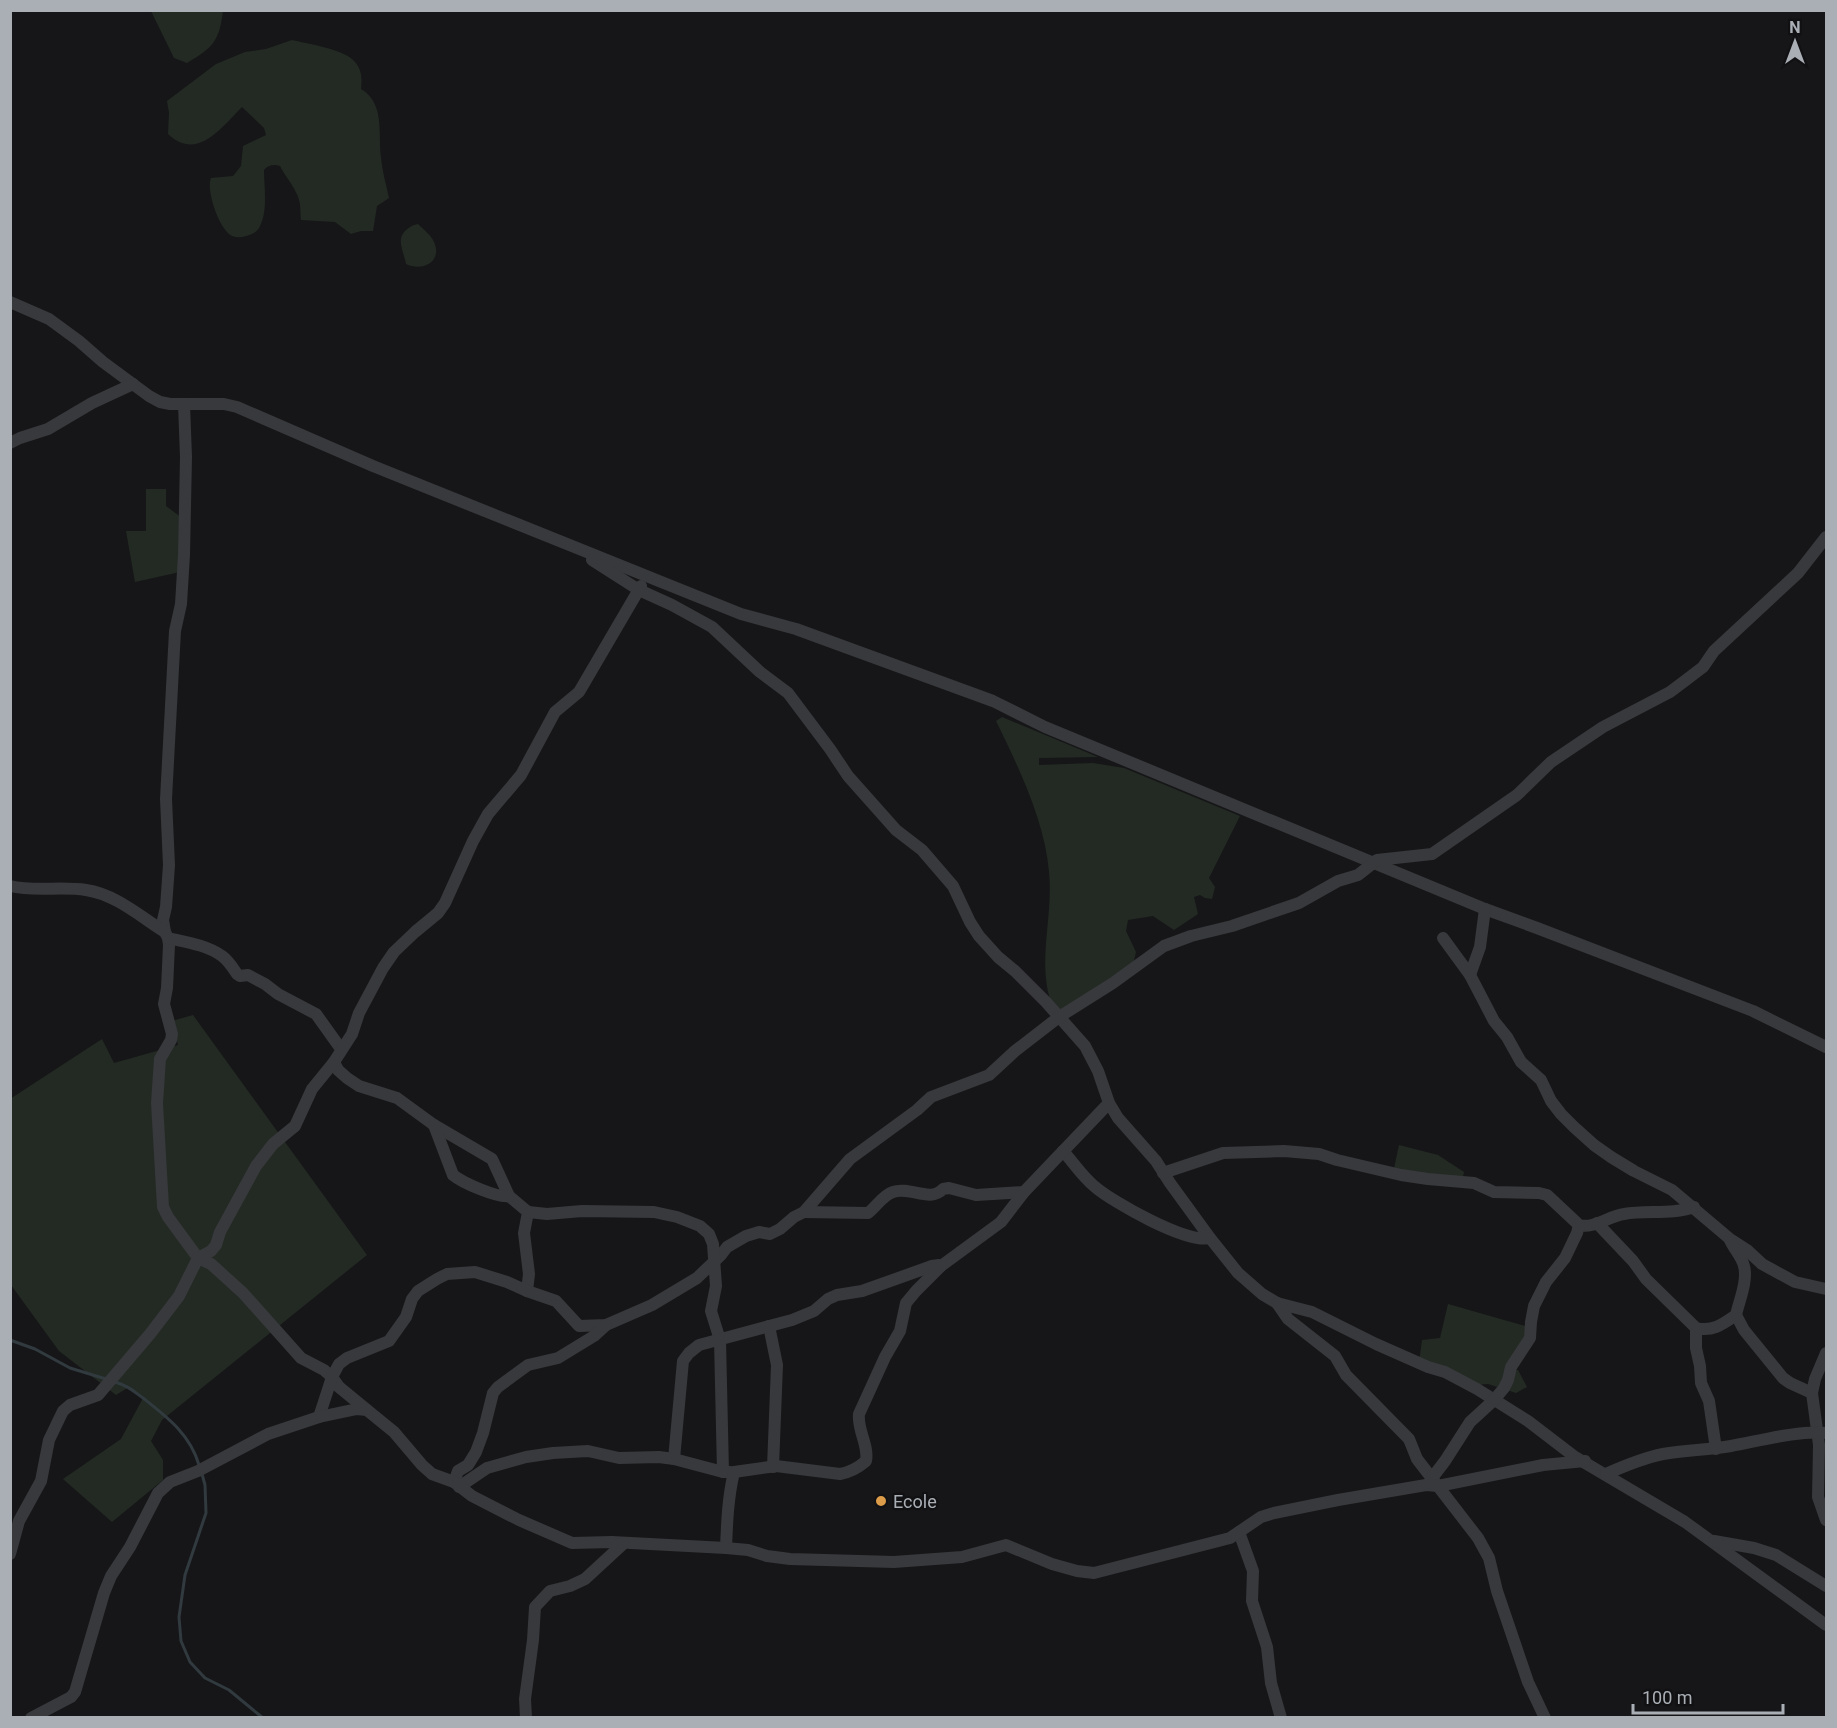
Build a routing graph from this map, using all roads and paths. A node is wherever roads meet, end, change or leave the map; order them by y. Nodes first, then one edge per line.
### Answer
1 (10, 302) edge
2 (133, 384) junction
3 (184, 404) junction
4 (10, 443) edge
5 (1827, 537) edge
6 (591, 554) junction
7 (646, 577) junction
8 (639, 590) junction
9 (1373, 862) junction
10 (10, 886) edge
11 (1485, 909) junction
12 (166, 935) junction
13 (1443, 938) dead end
14 (1470, 975) junction
15 (1059, 1017) junction
16 (1827, 1047) edge
17 (342, 1049) junction
18 (334, 1062) junction
19 (1109, 1102) junction
20 (434, 1125) junction
21 (1063, 1151) junction
22 (1163, 1173) junction
23 (1024, 1192) junction
24 (509, 1196) junction
25 (1694, 1207) junction
26 (528, 1212) junction
27 (804, 1212) junction
28 (1597, 1223) junction
29 (1579, 1225) junction
30 (1210, 1238) junction
31 (1730, 1239) junction
32 (198, 1258) junction
33 (714, 1263) junction
34 (942, 1266) junction
35 (527, 1291) junction
36 (1824, 1291) edge
37 (1277, 1303) junction
38 (1736, 1315) junction
39 (606, 1325) junction
40 (769, 1326) junction
41 (1696, 1328) junction
42 (720, 1340) junction
43 (1827, 1353) edge
44 (332, 1377) junction
45 (1812, 1393) junction
46 (1494, 1400) junction
47 (367, 1410) junction
48 (319, 1417) junction
49 (1822, 1433) edge
50 (1716, 1449) junction
51 (674, 1459) junction
52 (1585, 1461) junction
53 (773, 1467) junction
54 (728, 1472) junction
55 (1606, 1474) junction
56 (1435, 1482) junction
57 (457, 1484) junction
58 (1827, 1520) edge
59 (1239, 1532) junction
60 (1710, 1540) junction
61 (624, 1543) junction
62 (726, 1548) junction
63 (10, 1554) edge
64 (1827, 1586) edge
65 (1827, 1625) edge
66 (31, 1718) edge
67 (526, 1718) edge
68 (1281, 1718) edge
69 (1545, 1718) edge

1 - 2 street
2 - 3 street
2 - 4 street
3 - 6 street
3 - 12 street
5 - 9 street
6 - 7 street
6 - 8 street
7 - 8 street
7 - 9 street
8 - 15 street
8 - 17 street
9 - 11 street
9 - 15 street
10 - 12 street
11 - 14 street
11 - 16 street
12 - 17 street
12 - 32 street
13 - 14 street
14 - 25 street
15 - 19 street
15 - 27 street
17 - 18 street
18 - 20 street
18 - 32 street
19 - 21 street
19 - 22 street
20 - 24 street
20 - 24 street
21 - 23 street
21 - 30 street
22 - 29 street
22 - 30 street
23 - 27 street
23 - 34 street
24 - 26 street
25 - 28 street
25 - 31 street
26 - 33 street
26 - 35 street
27 - 33 street
28 - 29 street
28 - 41 street
29 - 46 street
30 - 37 street
31 - 36 street
31 - 38 street
32 - 44 street
32 - 63 street
33 - 39 street
33 - 42 street
34 - 40 street
34 - 53 street
35 - 39 street
35 - 44 street
37 - 46 street
37 - 56 street
38 - 41 street
38 - 45 street
39 - 57 street
40 - 42 street
40 - 53 street
41 - 50 street
42 - 51 street
42 - 54 street
43 - 45 street
44 - 47 street
44 - 48 street
45 - 49 street
46 - 52 street
46 - 56 street
47 - 48 street
47 - 57 street
48 - 66 street
49 - 50 street
49 - 58 street
50 - 55 street
51 - 54 street
51 - 57 street
52 - 55 street
52 - 56 street
53 - 54 street
54 - 62 street
55 - 60 street
56 - 59 street
56 - 69 street
57 - 61 street
59 - 62 street
59 - 68 street
60 - 64 street
60 - 65 street
61 - 62 street
61 - 67 street

